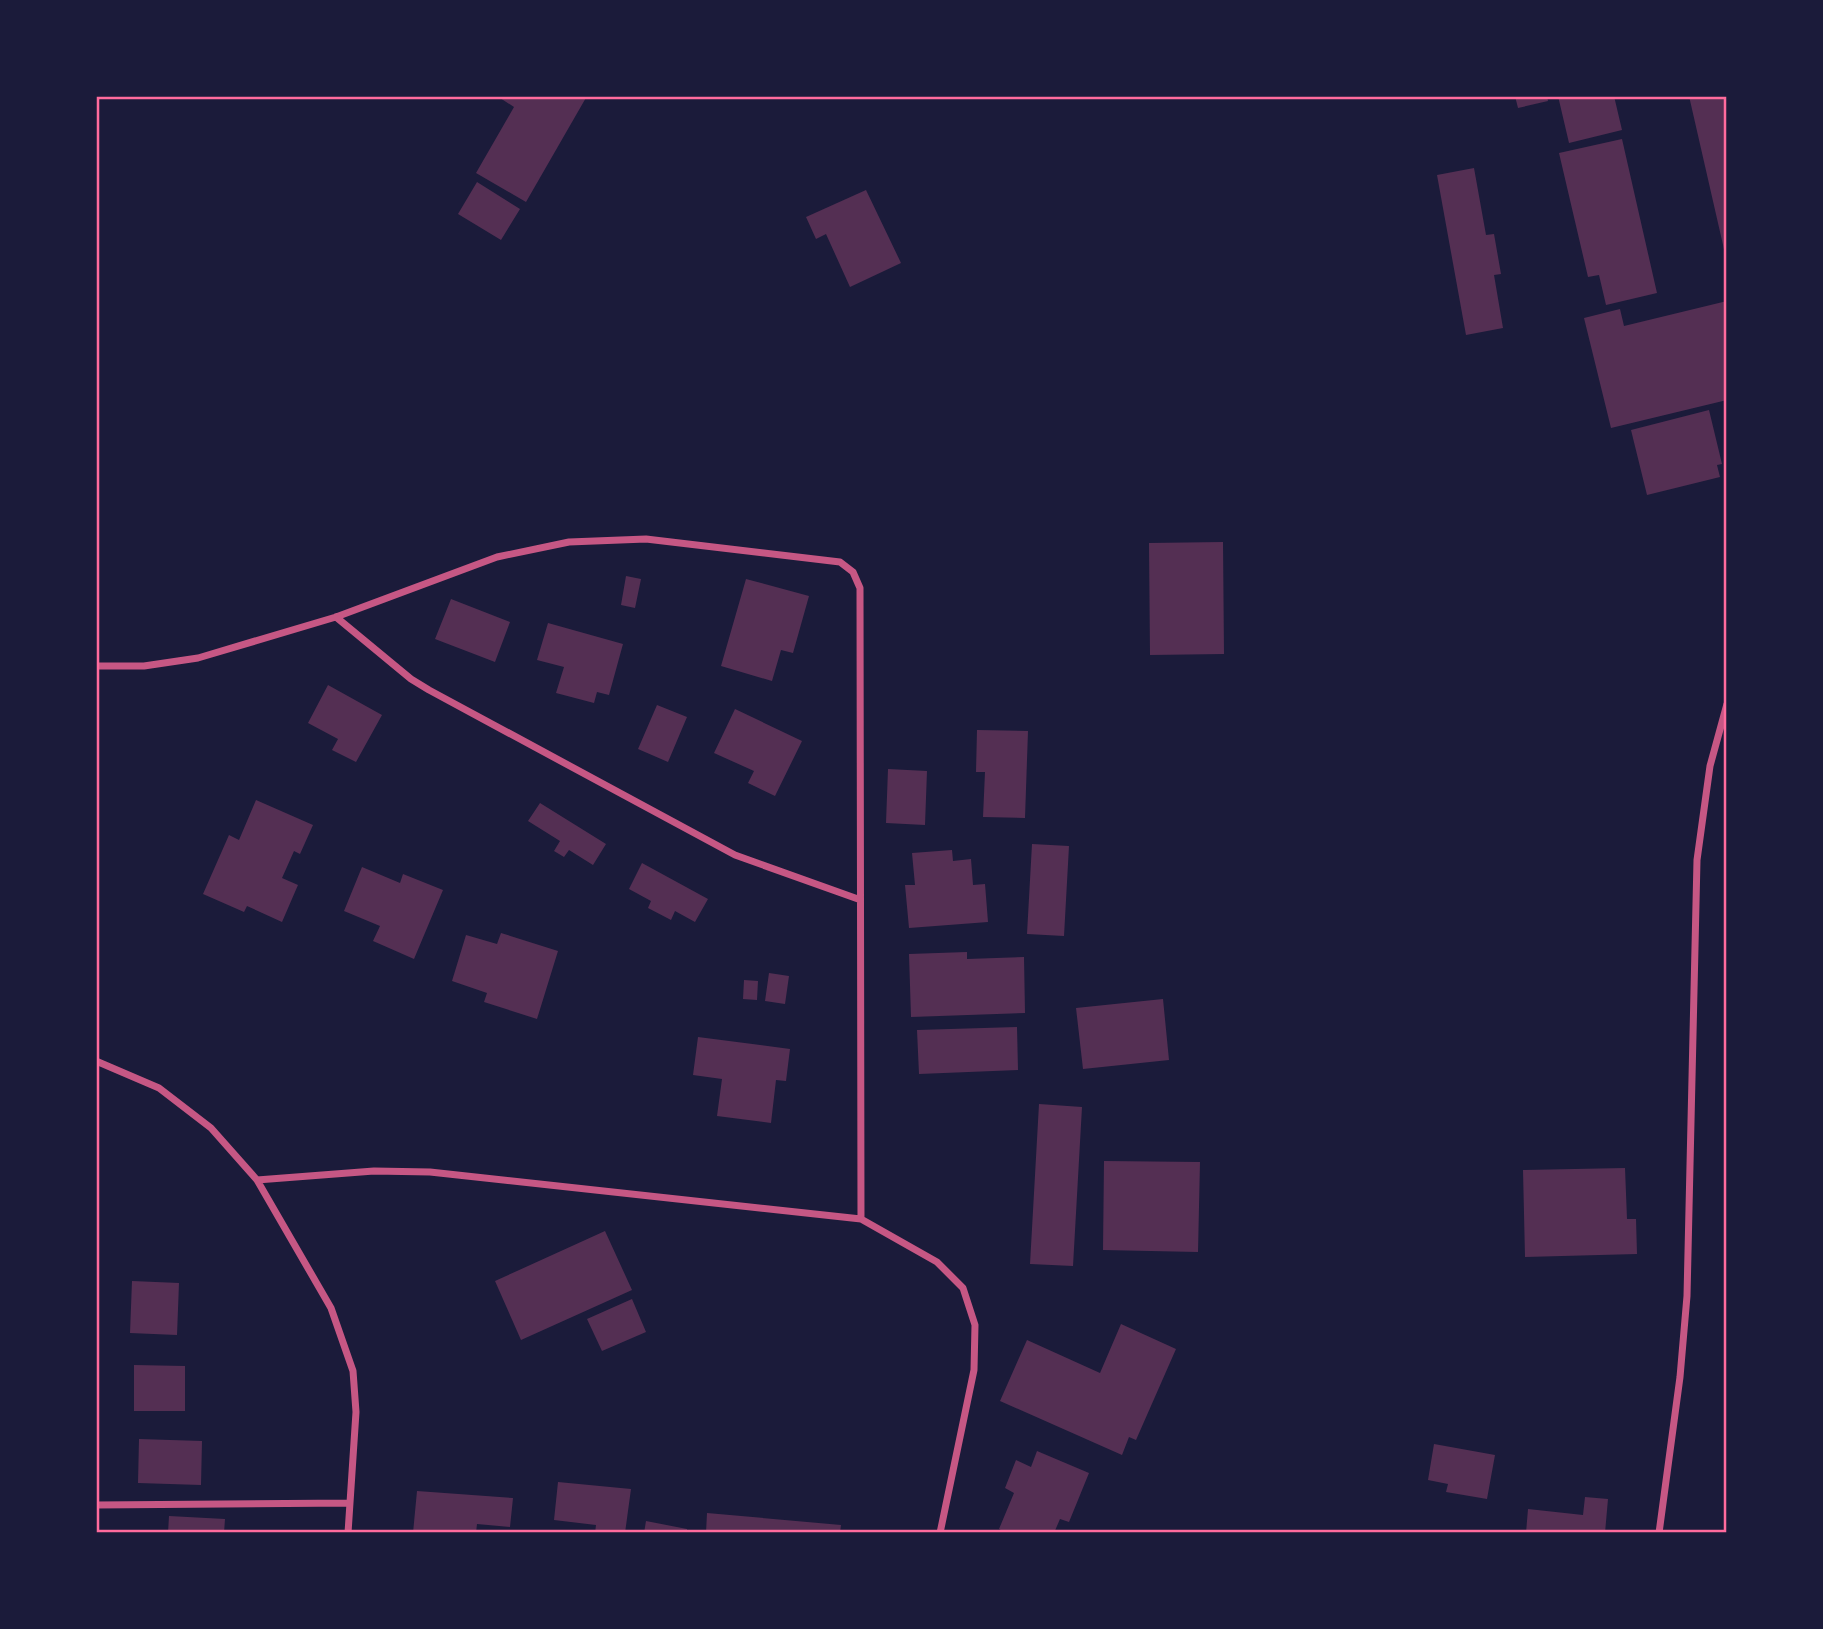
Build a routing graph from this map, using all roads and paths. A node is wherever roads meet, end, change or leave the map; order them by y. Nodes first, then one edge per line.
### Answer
1 (336, 617) junction
2 (96, 666) edge
3 (1727, 704) edge
4 (858, 899) junction
5 (96, 1061) edge
6 (257, 1180) junction
7 (861, 1219) junction
8 (350, 1503) junction
9 (96, 1505) edge
10 (348, 1533) edge
11 (940, 1533) edge
12 (1659, 1533) edge

1 - 2 street
1 - 4 street
1 - 4 street
3 - 12 street
4 - 7 street
5 - 6 street
6 - 7 street
6 - 8 street
7 - 11 street
8 - 9 street
8 - 10 street

